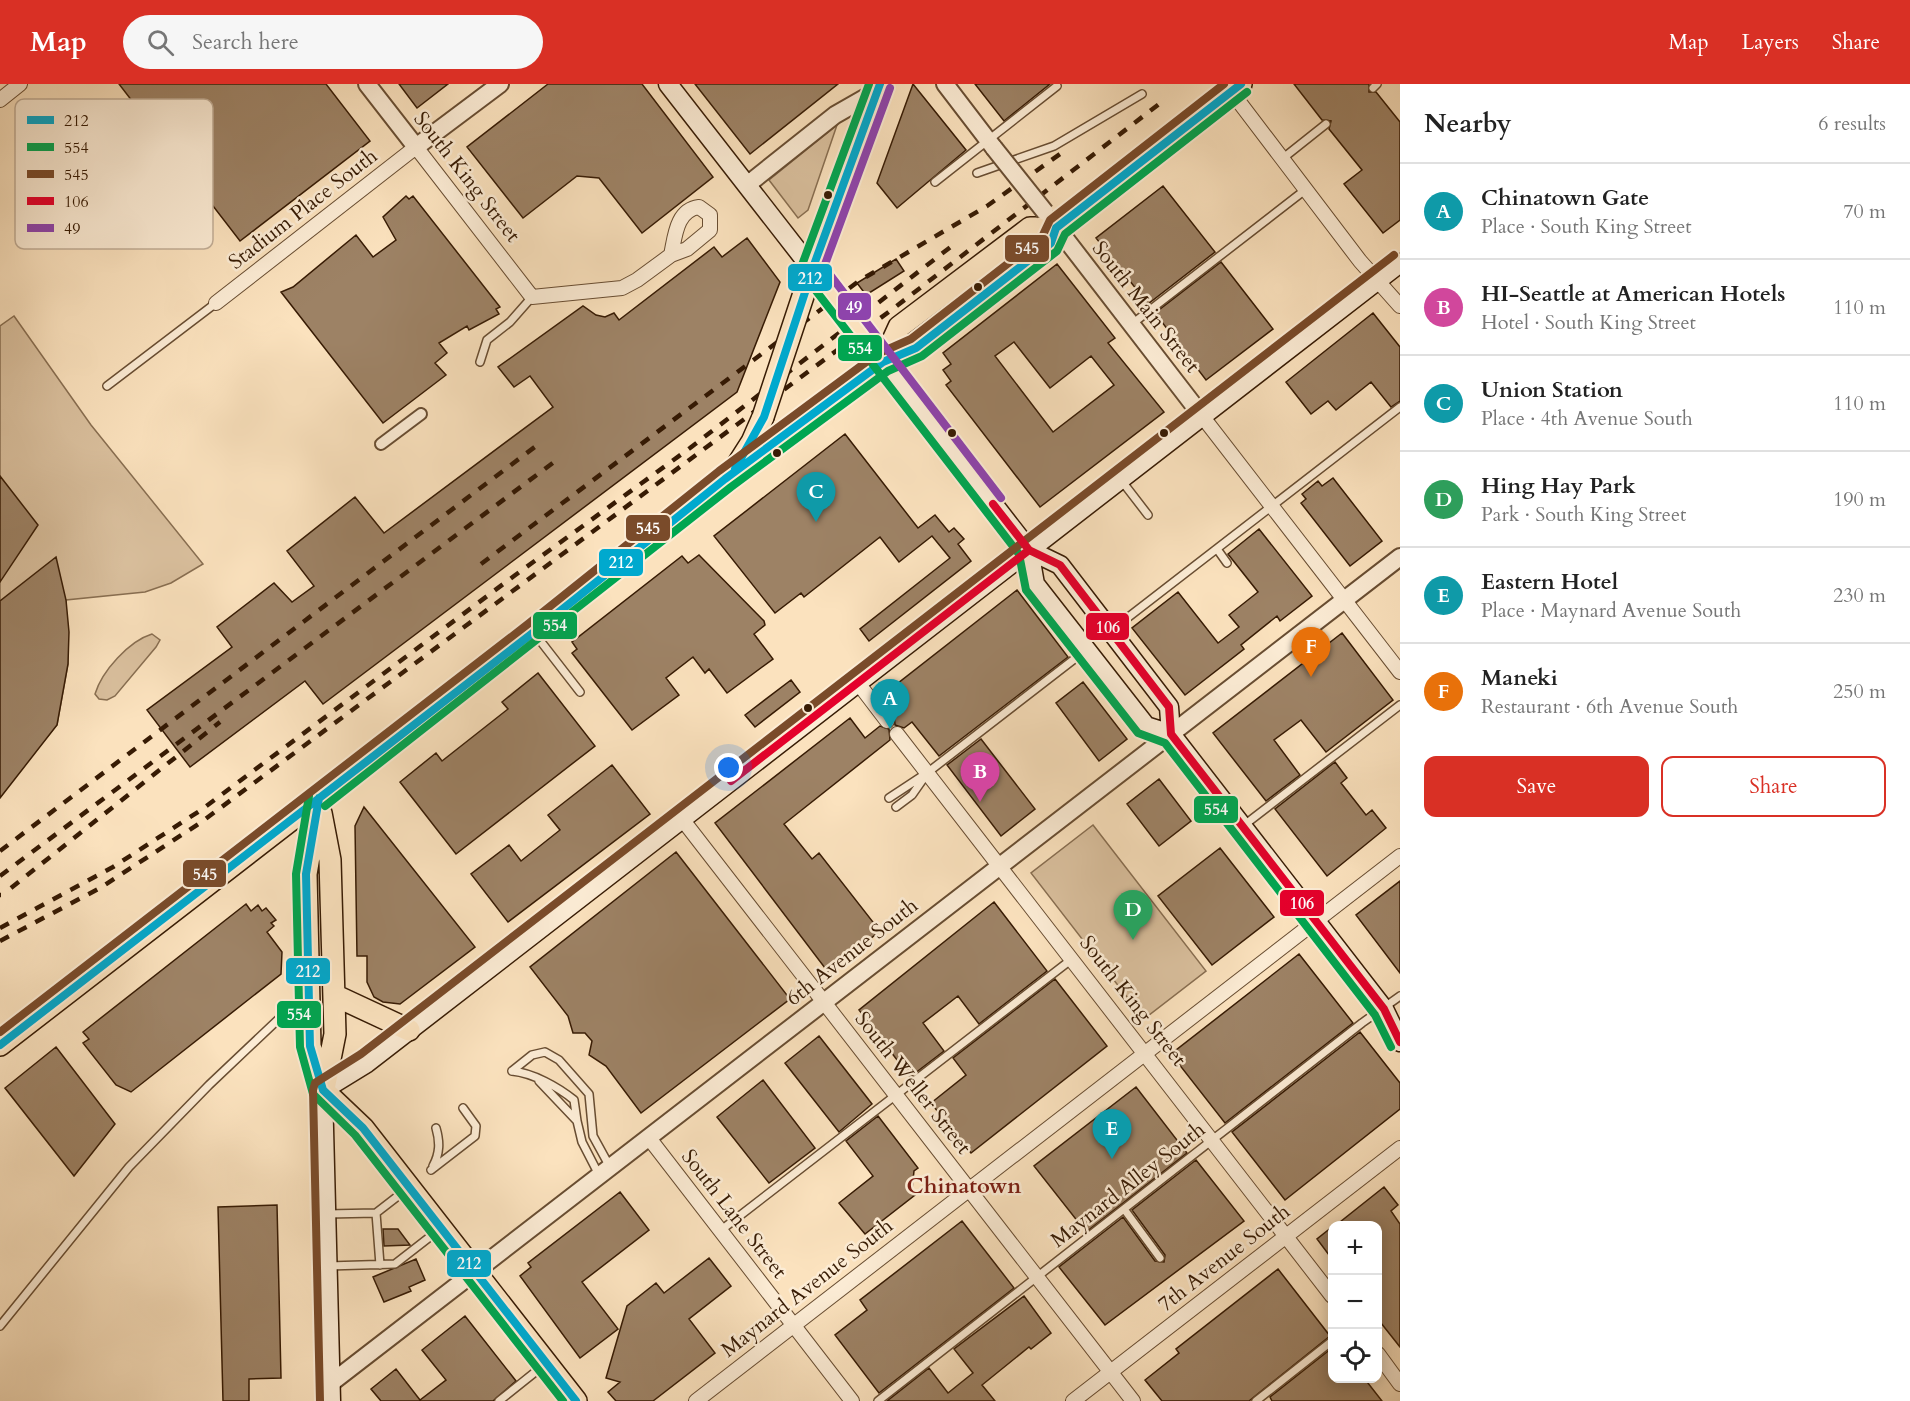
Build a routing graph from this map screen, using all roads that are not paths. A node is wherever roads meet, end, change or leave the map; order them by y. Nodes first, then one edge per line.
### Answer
1 (20, 84) edge
2 (367, 84) edge
3 (500, 84) edge
4 (945, 84) edge
5 (1057, 86) dead end
6 (1233, 86) edge
7 (676, 87) edge
8 (879, 88) edge
9 (1142, 94) dead end
10 (0, 100) edge
11 (1326, 124) dead end
12 (992, 144) junction
13 (416, 147) junction
14 (1282, 159) junction
15 (977, 173) dead end
16 (935, 182) dead end
17 (747, 185) junction
18 (1305, 190) junction
19 (1050, 220) junction
20 (671, 255) dead end
21 (1400, 263) edge
22 (812, 270) junction
23 (1377, 280) junction
24 (532, 297) junction
25 (216, 303) joint
26 (1400, 306) edge
27 (1131, 325) junction
28 (480, 362) dead end
29 (883, 362) junction
30 (107, 386) dead end
31 (1400, 407) edge
32 (422, 414) dead end
33 (1202, 416) junction
34 (381, 444) dead end
35 (725, 479) junction
36 (1121, 480) junction
37 (1272, 506) junction
38 (1148, 515) dead end
39 (1217, 549) junction
40 (1029, 550) junction
41 (1400, 557) edge
42 (1227, 563) dead end
43 (1344, 600) junction
44 (1111, 631) junction
45 (534, 632) junction
46 (1086, 650) junction
47 (1400, 672) edge
48 (858, 683) junction
49 (580, 692) dead end
50 (1400, 705) edge
51 (887, 721) dead end
52 (897, 734) dead end
53 (1171, 734) junction
54 (927, 773) junction
55 (319, 798) junction
56 (889, 798) dead end
57 (896, 807) dead end
58 (682, 819) junction
59 (1243, 826) junction
60 (1400, 856) edge
61 (1000, 866) junction
62 (1316, 921) junction
63 (1072, 959) junction
64 (334, 995) junction
65 (1400, 996) edge
66 (824, 1002) junction
67 (1384, 1009) junction
68 (285, 1014) dead end
69 (1400, 1019) edge
70 (409, 1030) junction
71 (1400, 1042) edge
72 (0, 1045) edge
73 (1145, 1054) junction
74 (539, 1081) junction
75 (323, 1090) junction
76 (896, 1095) junction
77 (463, 1108) dead end
78 (577, 1121) junction
79 (436, 1128) dead end
80 (649, 1138) junction
81 (1212, 1140) junction
82 (1400, 1148) edge
83 (605, 1172) junction
84 (409, 1187) junction
85 (969, 1190) junction
86 (1124, 1209) junction
87 (376, 1213) junction
88 (327, 1214) junction
89 (441, 1228) junction
90 (720, 1231) junction
91 (1286, 1236) junction
92 (1160, 1258) dead end
93 (380, 1265) junction
94 (328, 1266) junction
95 (476, 1272) junction
96 (1037, 1277) junction
97 (1328, 1291) edge
98 (794, 1325) junction
99 (0, 1326) edge
100 (1328, 1344) edge
101 (1382, 1361) edge
102 (547, 1364) junction
103 (1111, 1372) junction
104 (331, 1383) junction
105 (1400, 1384) edge
106 (331, 1401) edge
107 (500, 1401) edge
108 (576, 1401) edge
109 (696, 1401) edge
110 (852, 1401) edge
111 (878, 1401) edge
112 (1073, 1401) edge
113 (1133, 1401) edge
114 (1256, 1401) edge

1 - 10 street
2 - 13 street, South King Street
3 - 13 street
4 - 12 street, South Main Street
5 - 12 lane
6 - 14 street
6 - 19 main road
7 - 17 main road
8 - 17 street
8 - 22 main road
9 - 15 lane
11 - 14 lane
12 - 16 lane
12 - 19 street, South Main Street, bridge
13 - 24 street, South King Street
13 - 25 street, Stadium Place South
14 - 18 street
17 - 22 main road
18 - 23 street
18 - 27 lane
19 - 27 street, South Main Street
19 - 29 main road
20 - 24 street
21 - 23 main road
22 - 29 main road, bridge
22 - 35 main road, bridge
23 - 26 street
23 - 33 main road
24 - 28 lane
25 - 30 lane
27 - 33 street, South Main Street
29 - 35 main road
29 - 40 main road
31 - 37 lane
32 - 34 street
33 - 36 main road
33 - 37 street, South Main Street
35 - 45 main road
36 - 38 lane
36 - 40 main road
37 - 39 lane
37 - 43 street, South Main Street
39 - 42 lane
39 - 44 lane
40 - 44 main road
40 - 46 main road
40 - 48 main road
41 - 43 street, 6th Avenue South
43 - 47 street, South Main Street
43 - 53 street, 6th Avenue South
44 - 53 main road
45 - 49 lane
45 - 55 main road
46 - 53 main road
46 - 54 lane
48 - 51 street
48 - 58 main road
50 - 59 lane
52 - 54 street, South King Street
53 - 59 main road
53 - 61 street, 6th Avenue South
54 - 56 lane
54 - 57 lane
54 - 61 street, South King Street
55 - 64 main road
55 - 72 main road
55 - 75 main road
58 - 66 street, South Weller Street
58 - 70 main road
59 - 62 main road
60 - 62 street, Maynard Avenue South
61 - 63 street, South King Street
61 - 66 street, 6th Avenue South
62 - 67 main road
62 - 73 street, Maynard Avenue South
63 - 73 street, South King Street
63 - 76 lane
64 - 70 main road
64 - 75 main road
65 - 67 lane, Maynard Alley South
66 - 76 street, South Weller Street
66 - 80 street, 6th Avenue South
67 - 69 main road
67 - 71 main road
67 - 81 lane, Maynard Alley South
68 - 99 lane
70 - 75 main road
73 - 81 street, South King Street
73 - 85 street, Maynard Avenue South
74 - 78 lane
74 - 78 lane
74 - 83 lane
75 - 84 main road
75 - 88 main road
76 - 85 street, South Weller Street
76 - 90 lane
77 - 79 lane
78 - 83 lane
80 - 83 street, 6th Avenue South
80 - 90 street, South Lane Street
81 - 86 lane, Maynard Alley South
81 - 91 street, South King Street
82 - 91 street, 7th Avenue South
83 - 95 street, 6th Avenue South
84 - 87 lane
84 - 89 main road
85 - 96 street, South Weller Street
85 - 98 street, Maynard Avenue South
86 - 92 lane
86 - 96 lane, Maynard Alley South
87 - 88 lane
87 - 93 lane
88 - 94 main road
89 - 93 lane
89 - 95 main road
90 - 98 street, South Lane Street
91 - 97 street, South King Street
91 - 103 street, 7th Avenue South
93 - 94 lane
94 - 104 main road
95 - 102 main road
95 - 104 street, 6th Avenue South
96 - 103 street, South Weller Street
96 - 111 lane, Maynard Alley South
98 - 109 street, Maynard Avenue South
98 - 110 street, South Lane Street
100 - 114 lane
101 - 105 street
102 - 107 lane
102 - 108 main road
103 - 112 street, 7th Avenue South
103 - 113 street, South Weller Street
104 - 106 main road

